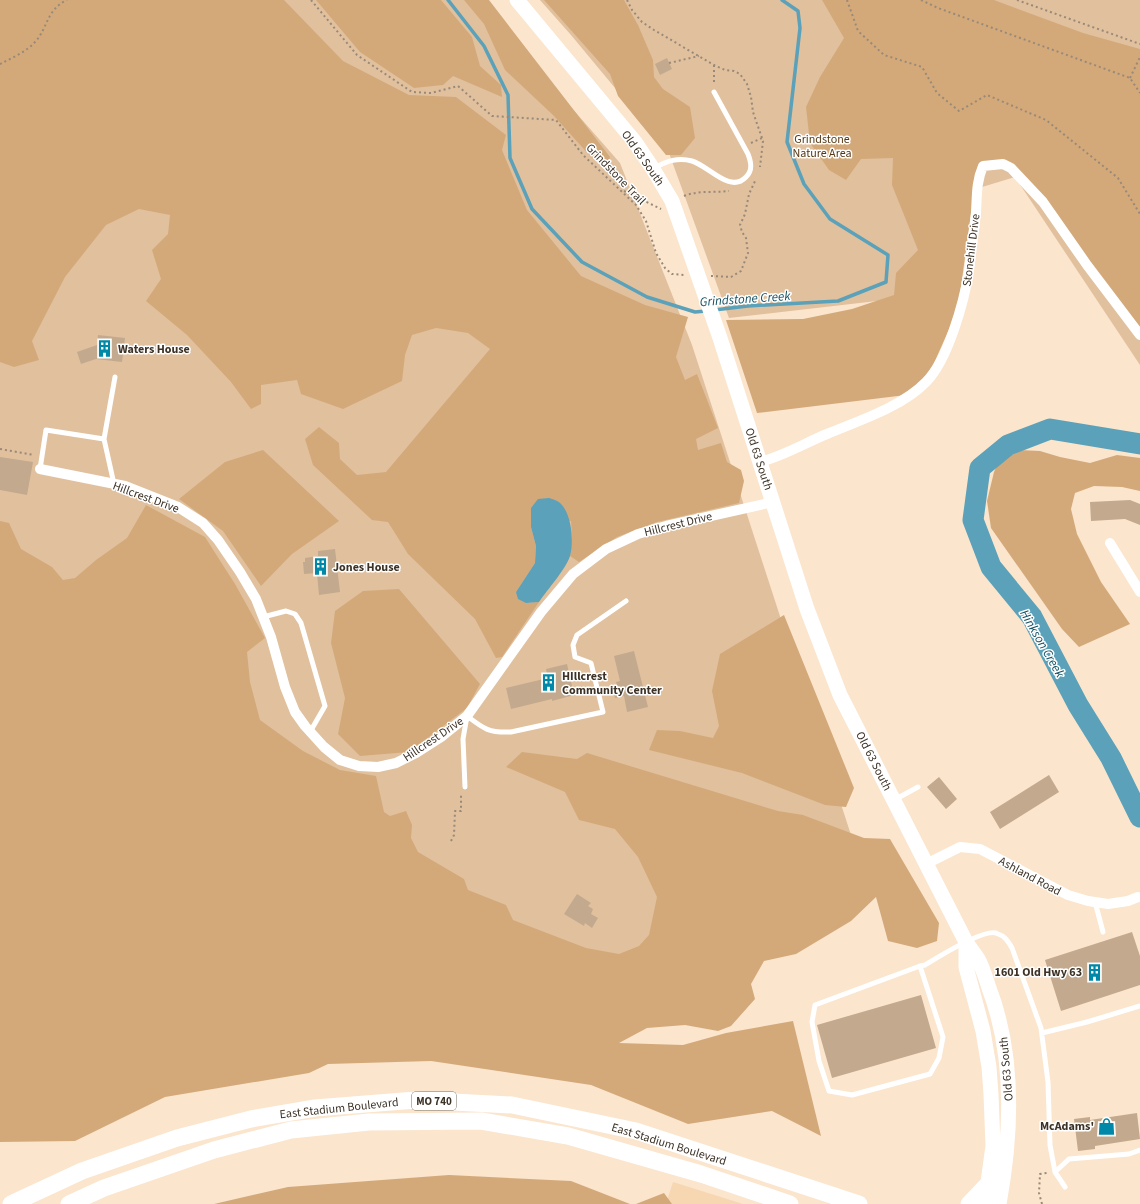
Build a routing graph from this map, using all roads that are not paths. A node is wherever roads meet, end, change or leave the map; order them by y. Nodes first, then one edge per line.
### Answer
1 (517, 0) edge
2 (714, 92) road end
3 (653, 169) junction
4 (1140, 335) edge
5 (115, 377) dead end
6 (104, 439) junction
7 (760, 462) junction
8 (40, 469) joint
9 (114, 484) junction
10 (774, 502) junction
11 (1110, 543) dead end
12 (1140, 592) edge
13 (626, 601) dead end
14 (264, 617) junction
15 (467, 716) junction
16 (310, 732) junction
17 (465, 787) road end
18 (918, 787) dead end
19 (893, 801) junction
20 (926, 864) junction
21 (1139, 899) edge
22 (1095, 902) junction
23 (1103, 932) dead end
24 (966, 942) junction
25 (920, 966) junction
26 (1140, 1006) edge
27 (1042, 1034) junction
28 (1140, 1150) edge
29 (1055, 1172) junction
30 (988, 1184) junction
31 (1065, 1188) dead end
32 (11, 1204) edge
33 (69, 1204) edge
34 (790, 1204) edge
35 (859, 1204) edge
36 (969, 1204) edge
37 (985, 1204) edge
38 (999, 1204) edge

1 - 3 main road, Old 63 South
2 - 3 lane
3 - 7 main road, Old 63 South
4 - 7 street, Stonehill Drive
5 - 6 lane
6 - 8 lane
6 - 9 lane
7 - 10 main road, Old 63 South
8 - 9 street, Hillcrest Drive
9 - 14 street, Hillcrest Drive
10 - 15 street, Hillcrest Drive
10 - 19 main road, Old 63 South
11 - 12 street
13 - 15 lane
14 - 16 street, Hillcrest Drive
14 - 16 lane
15 - 16 street, Hillcrest Drive
15 - 17 lane
18 - 19 lane
19 - 20 main road, Old 63 South
20 - 22 street, Ashland Road
20 - 24 main road, Old 63 South
21 - 22 street, Ashland Road
22 - 23 lane
24 - 25 lane
24 - 27 lane
24 - 30 main road, Old 63 South
24 - 38 main road, Old 63 South
25 - 25 lane
26 - 27 lane
27 - 29 lane
28 - 29 lane
29 - 31 lane
30 - 36 main road
30 - 37 main road, Old 63 South
32 - 35 main road, East Stadium Boulevard / MO 740
33 - 34 main road, East Stadium Boulevard / MO 740

